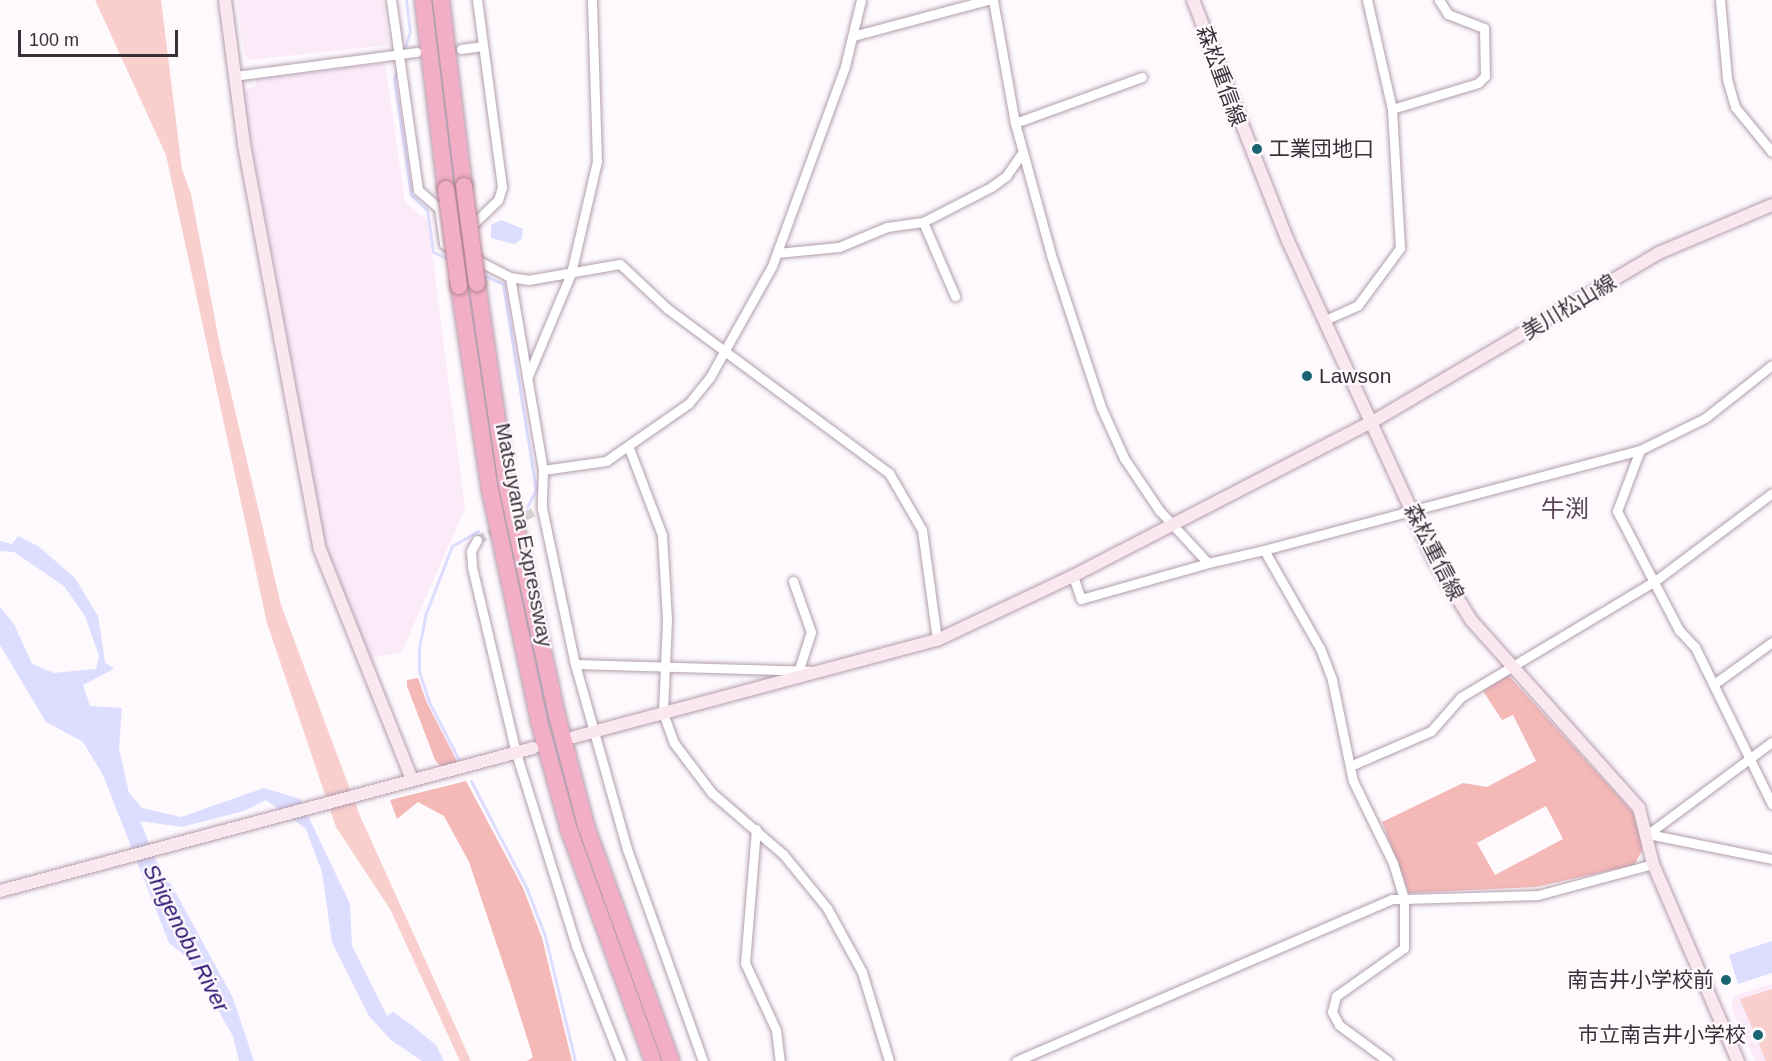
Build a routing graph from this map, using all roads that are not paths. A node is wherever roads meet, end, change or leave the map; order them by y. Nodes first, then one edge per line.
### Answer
1 (225, 0) edge
2 (391, 0) edge
3 (423, 0) edge
4 (441, 0) edge
5 (477, 0) edge
6 (592, 0) edge
7 (861, 0) edge
8 (987, 0) edge
9 (993, 0) edge
10 (1193, 0) edge
11 (1367, 0) edge
12 (1439, 0) edge
13 (1720, 0) edge
14 (853, 36) junction
15 (483, 46) junction
16 (461, 49) dead end
17 (416, 52) dead end
18 (398, 54) junction
19 (234, 75) junction
20 (1142, 77) dead end
21 (1392, 109) junction
22 (1015, 123) junction
23 (1772, 152) edge
24 (1022, 153) junction
25 (1772, 205) edge
26 (923, 222) junction
27 (460, 252) junction
28 (777, 253) junction
29 (571, 273) junction
30 (510, 277) junction
31 (955, 296) dead end
32 (1325, 320) junction
33 (727, 350) junction
34 (1772, 365) edge
35 (527, 377) junction
36 (1372, 422) junction
37 (629, 448) junction
38 (1640, 450) junction
39 (543, 470) junction
40 (1772, 493) edge
41 (542, 508) junction
42 (1412, 509) junction
43 (533, 512) tunnel mouth
44 (1173, 525) junction
45 (477, 540) dead end
46 (1264, 550) junction
47 (1208, 563) junction
48 (1073, 576) junction
49 (793, 581) dead end
50 (1655, 581) junction
51 (937, 640) junction
52 (1772, 642) edge
53 (575, 664) junction
54 (1510, 665) junction
55 (663, 669) junction
56 (798, 670) junction
57 (819, 671) junction
58 (1714, 684) junction
59 (663, 713) junction
60 (592, 731) junction
61 (574, 736) dead end
62 (1772, 742) edge
63 (533, 748) dead end
64 (516, 753) junction
65 (1751, 757) junction
66 (1350, 766) junction
67 (412, 780) junction
68 (1772, 804) edge
69 (756, 829) junction
70 (1648, 834) junction
71 (1772, 860) edge
72 (1653, 864) junction
73 (0, 891) edge
74 (1404, 899) junction
75 (1375, 1058) edge
76 (621, 1061) edge
77 (653, 1061) edge
78 (671, 1061) edge
79 (703, 1061) edge
80 (780, 1061) edge
81 (889, 1061) edge
82 (1016, 1061) edge
83 (1388, 1061) edge
84 (1738, 1061) edge

1 - 19 street
2 - 18 street
3 - 77 highway, Matsuyama Expressway, bridge
4 - 78 highway, Matsuyama Expressway, bridge
5 - 15 street
6 - 29 street
7 - 14 street
8 - 14 street
9 - 22 street
10 - 32 street, 森松重信線
11 - 21 street
12 - 21 street
13 - 23 street
14 - 28 street
15 - 16 street
15 - 27 street
17 - 18 street
18 - 19 street
18 - 27 street
19 - 67 street
20 - 22 street
21 - 32 street
22 - 24 street
24 - 26 street
24 - 44 street
25 - 36 street, 美川松山線
26 - 28 street
26 - 31 street
27 - 30 street
28 - 33 street
29 - 30 street
29 - 33 street
29 - 35 street
30 - 35 street
32 - 36 street, 森松重信線
33 - 37 street
33 - 51 street
34 - 38 street
35 - 39 street
36 - 42 street, 森松重信線
36 - 44 street, 美川松山線
37 - 39 street
37 - 55 street
38 - 42 street
38 - 50 street
39 - 41 street
40 - 50 street
41 - 43 street
41 - 53 street
42 - 46 street
42 - 54 street, 森松重信線
44 - 47 street
44 - 48 street, 美川松山線
45 - 64 street
46 - 47 street
46 - 66 street
47 - 48 street
48 - 51 street, 美川松山線
49 - 56 street
50 - 54 street
50 - 58 street
51 - 57 street, 美川松山線
52 - 58 street
53 - 55 street
53 - 60 street
54 - 66 street
54 - 70 street, 森松重信線
55 - 56 street
55 - 59 street
56 - 57 street
57 - 59 street, 美川松山線
58 - 65 street
59 - 60 street, 美川松山線
59 - 69 street
60 - 61 street, 美川松山線
60 - 79 street
62 - 65 street
63 - 64 street
64 - 67 street
64 - 76 street
65 - 68 street
65 - 70 street
66 - 74 street
67 - 73 street
69 - 80 street
69 - 81 street
70 - 71 street
70 - 72 street, 森松重信線
72 - 74 street
72 - 84 street, 森松重信線
74 - 75 street
74 - 82 street
75 - 83 street

